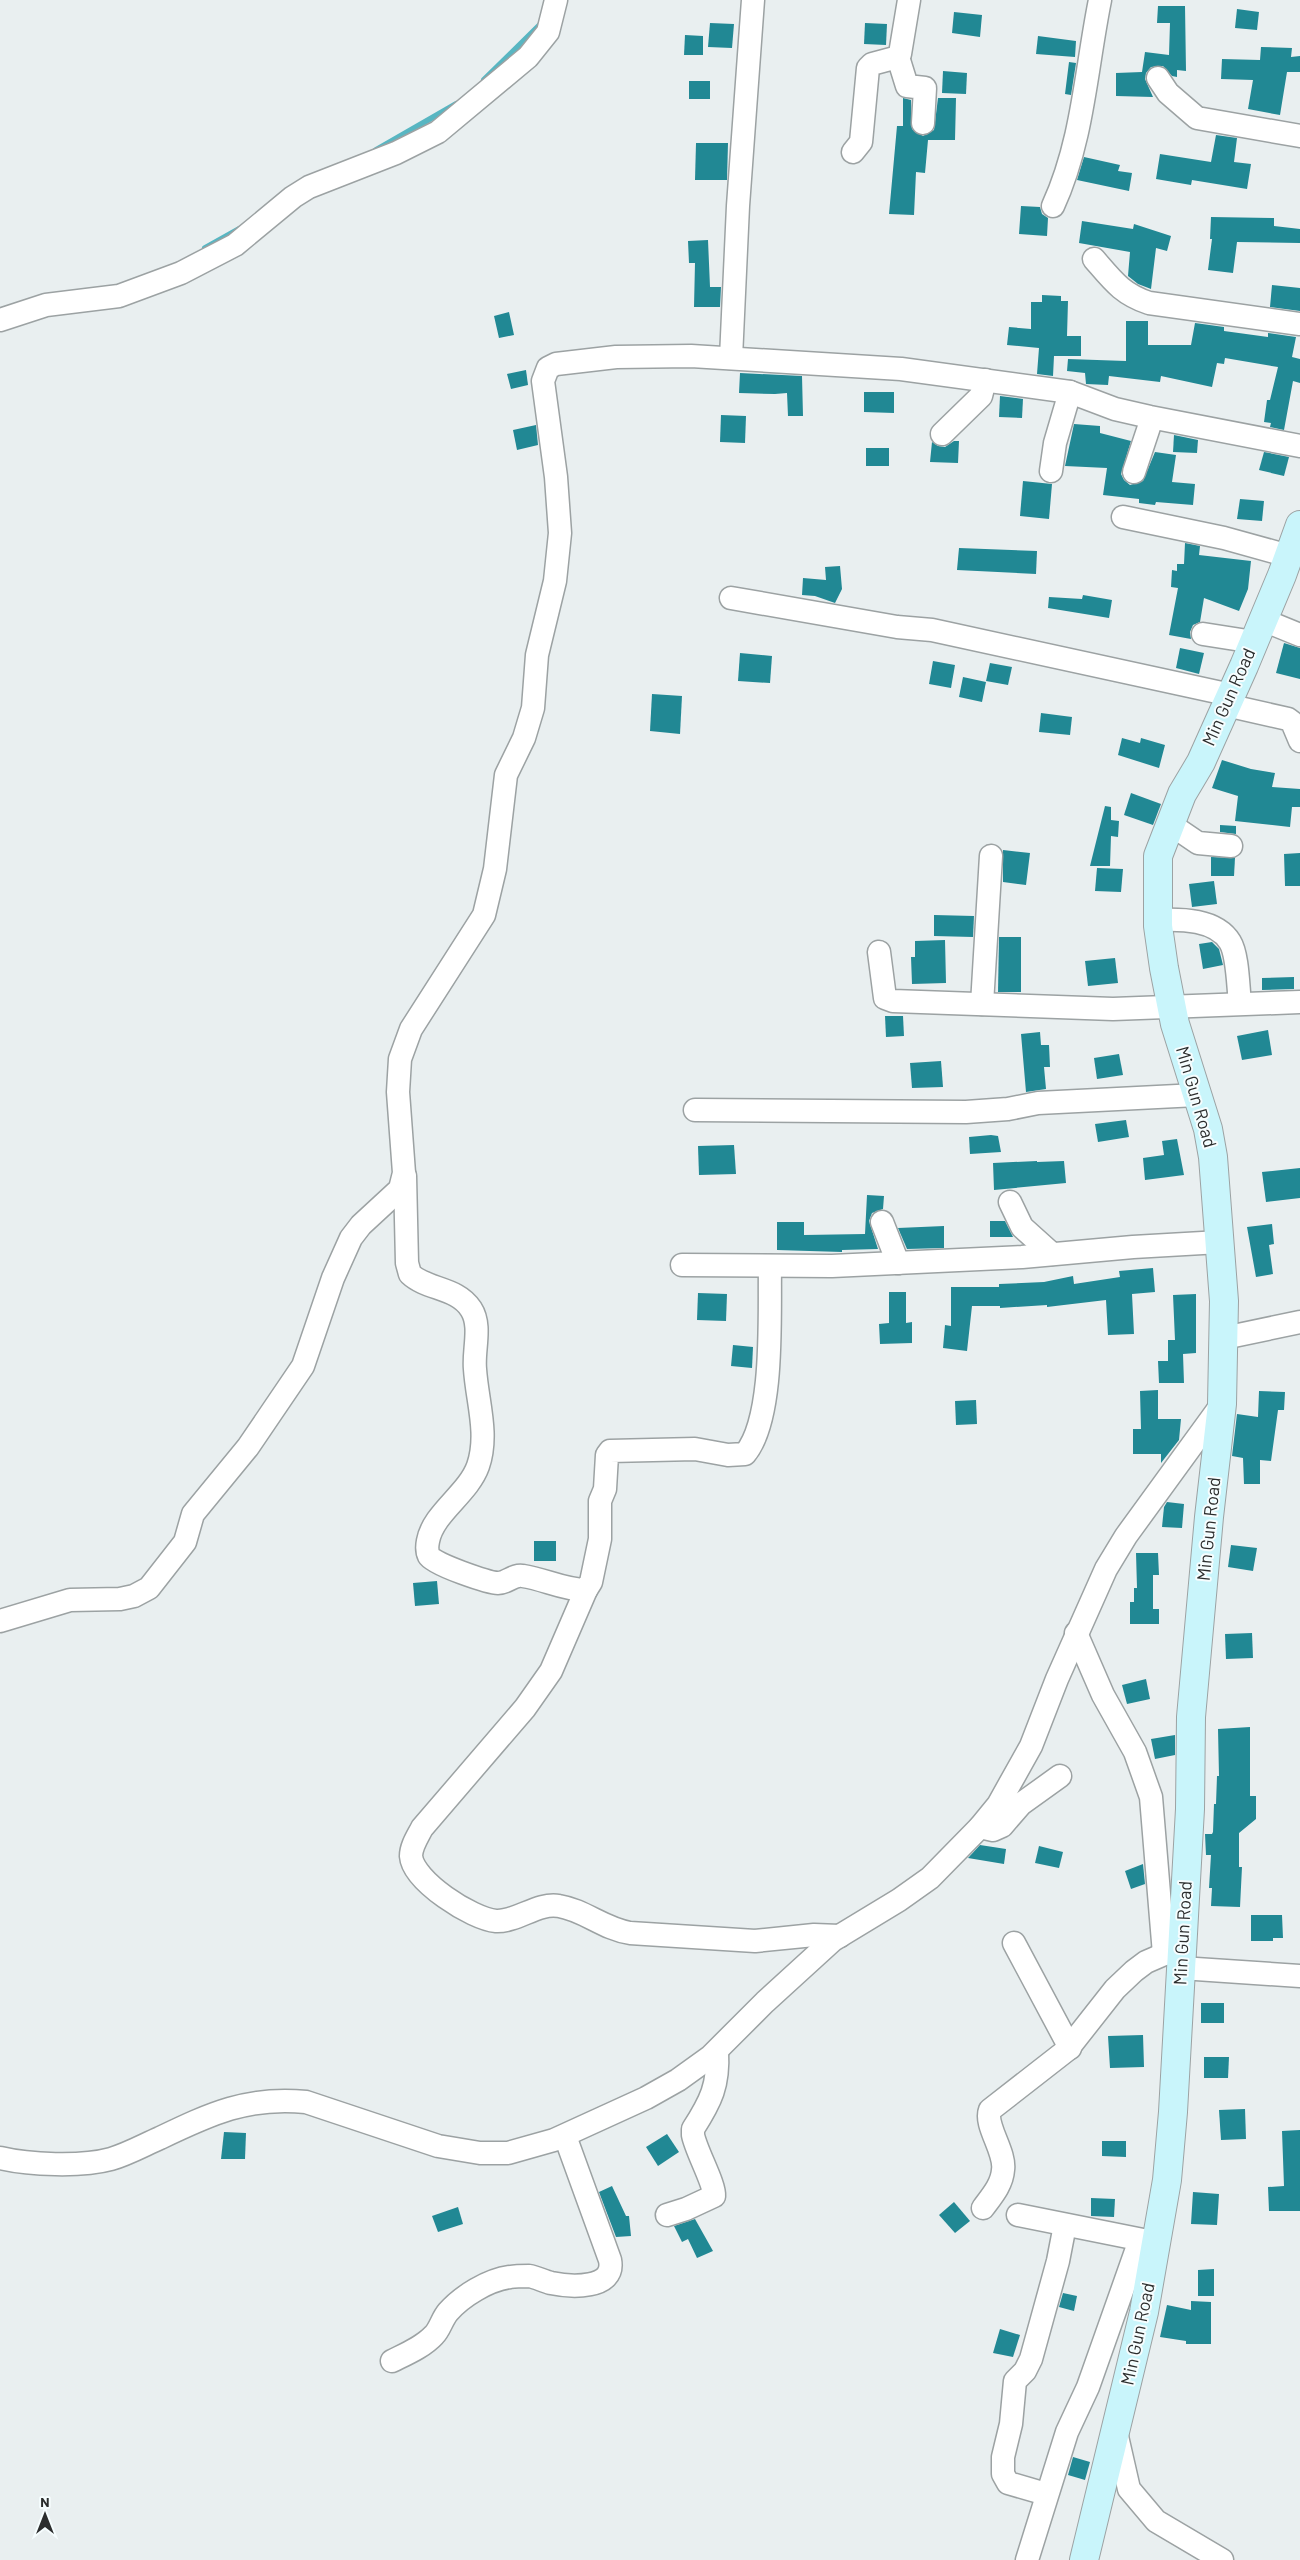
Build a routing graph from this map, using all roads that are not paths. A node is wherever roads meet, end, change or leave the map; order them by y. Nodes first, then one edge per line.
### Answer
1 (556, 0) edge
2 (753, 0) edge
3 (909, 0) edge
4 (1100, 0) edge
5 (898, 57) junction
6 (1158, 78) dead end
7 (923, 123) dead end
8 (1300, 136) edge
9 (853, 152) dead end
10 (1052, 206) dead end
11 (1094, 259) dead end
12 (0, 320) edge
13 (1300, 324) edge
14 (731, 358) junction
15 (985, 380) junction
16 (1070, 392) junction
17 (1152, 418) junction
18 (942, 434) dead end
19 (1300, 446) edge
20 (1051, 472) dead end
21 (1134, 472) dead end
22 (1123, 518) dead end
23 (1300, 524) edge
24 (1289, 556) junction
25 (731, 598) dead end
26 (1258, 631) junction
27 (1202, 634) dead end
28 (1300, 635) edge
29 (1228, 700) junction
30 (1300, 741) edge
31 (1170, 824) junction
32 (1231, 846) dead end
33 (991, 856) dead end
34 (1158, 920) junction
35 (879, 952) dead end
36 (1300, 1002) edge
37 (1240, 1003) junction
38 (982, 1004) junction
39 (1172, 1008) junction
40 (1197, 1095) junction
41 (695, 1110) dead end
42 (404, 1173) junction
43 (1010, 1202) dead end
44 (882, 1222) dead end
45 (1220, 1242) junction
46 (1052, 1254) junction
47 (898, 1263) junction
48 (682, 1265) dead end
49 (770, 1266) junction
50 (1300, 1322) edge
51 (1224, 1338) junction
52 (1222, 1404) junction
53 (586, 1590) junction
54 (0, 1620) edge
55 (1076, 1634) junction
56 (1060, 1776) dead end
57 (980, 1827) junction
58 (840, 1936) junction
59 (1014, 1943) dead end
60 (1176, 1956) junction
61 (1300, 1976) edge
62 (1070, 2048) junction
63 (717, 2051) junction
64 (565, 2136) junction
65 (0, 2158) edge
66 (983, 2208) dead end
67 (667, 2215) dead end
68 (1018, 2215) dead end
69 (1065, 2225) junction
70 (1148, 2241) junction
71 (392, 2362) dead end
72 (1116, 2431) junction
73 (1046, 2494) junction
74 (1026, 2560) edge
75 (1084, 2560) edge
76 (1222, 2560) edge

1 - 12 street
2 - 14 street
3 - 5 street
4 - 10 street
5 - 7 street
5 - 9 street
6 - 8 street
11 - 13 street
14 - 15 street
14 - 42 street
15 - 16 street
15 - 18 street
16 - 17 street
16 - 20 street
17 - 19 street
17 - 21 street
22 - 24 street
23 - 24 street, Min Gun Road
24 - 26 street, Min Gun Road
25 - 29 street
26 - 27 street
26 - 28 street
26 - 29 street, Min Gun Road
29 - 30 street
29 - 31 street, Min Gun Road
31 - 32 street
31 - 34 street, Min Gun Road
33 - 38 street
34 - 37 street
34 - 39 street, Min Gun Road
35 - 38 street
36 - 37 street
37 - 39 street
38 - 39 street
39 - 40 street, Min Gun Road
40 - 41 street
40 - 45 street, Min Gun Road
42 - 53 street
42 - 54 street
43 - 46 street
44 - 47 street
45 - 46 street
45 - 51 street, Min Gun Road
46 - 47 street
47 - 49 street
48 - 49 street
49 - 53 street
50 - 51 street
51 - 52 street, Min Gun Road
52 - 55 street
52 - 60 street, Min Gun Road
53 - 58 street
55 - 57 street
55 - 60 street
56 - 57 street
57 - 58 street
58 - 63 street
59 - 62 street
60 - 61 street
60 - 62 street
60 - 70 street, Min Gun Road
62 - 66 street
63 - 64 street
63 - 67 street
64 - 65 street
64 - 71 street
68 - 69 street
69 - 70 street
69 - 73 street
70 - 72 street, Min Gun Road
70 - 73 street
72 - 75 street, Min Gun Road
72 - 76 street
73 - 74 street

